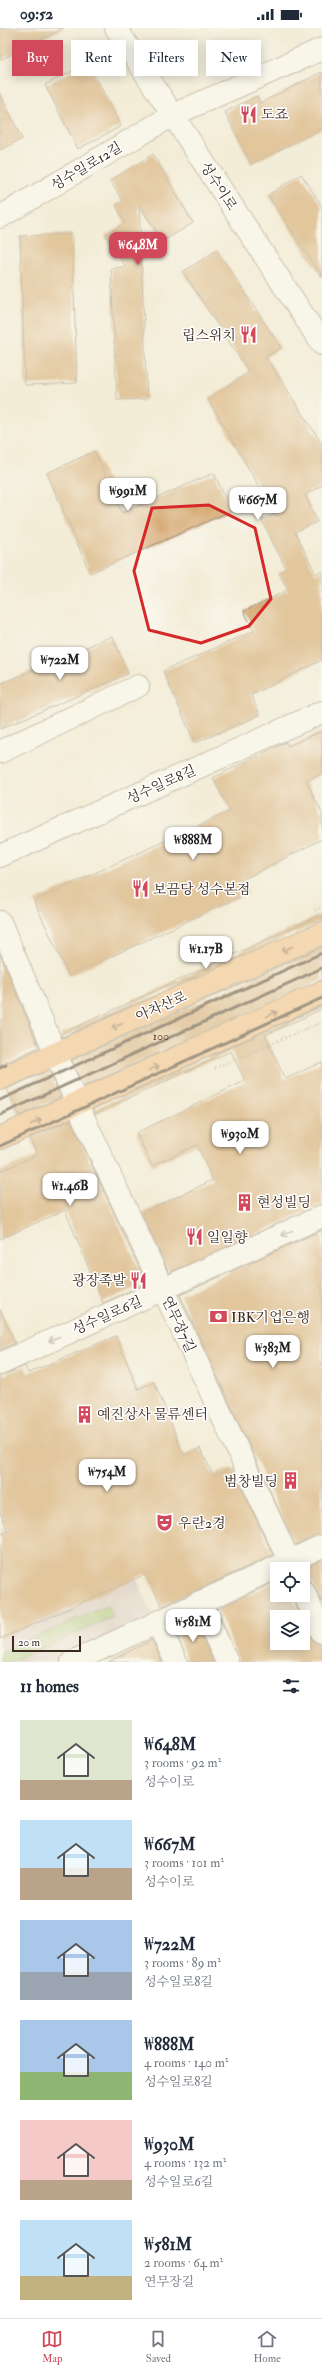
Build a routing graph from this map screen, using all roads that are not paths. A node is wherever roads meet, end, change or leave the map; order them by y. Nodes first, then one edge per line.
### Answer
1 (116, 28) edge
2 (322, 49) edge
3 (173, 115) junction
4 (0, 217) edge
5 (322, 344) edge
6 (138, 686) dead end
7 (322, 712) edge
8 (0, 752) edge
9 (0, 856) edge
10 (0, 922) edge
11 (322, 933) edge
12 (322, 992) edge
13 (57, 1053) junction
14 (0, 1079) edge
15 (77, 1104) junction
16 (0, 1138) edge
17 (322, 1216) edge
18 (163, 1290) junction
19 (0, 1364) edge
20 (322, 1546) edge
21 (290, 1562) edge
22 (296, 1562) edge
23 (270, 1574) edge
24 (200, 1602) junction
25 (308, 1602) edge
26 (158, 1622) junction
27 (322, 1632) edge
28 (76, 1661) edge
29 (176, 1662) edge
30 (227, 1662) edge

1 - 3 street, 성수이로
2 - 3 street, 성수일로12길
3 - 4 street, 성수일로12길
3 - 5 street, 성수이로
6 - 8 street
7 - 9 street, 성수일로8길
10 - 13 street, 연무장7길
11 -> 13 main road, 아차산로
15 -> 12 main road
13 - 14 main road, 아차산로
13 - 15 street, 연무장7길
16 -> 15 main road
15 - 18 street, 연무장7길
17 -> 18 street, 성수일로6길
18 -> 19 street, 성수일로6길
18 - 21 street, 연무장7길
20 - 22 street
23 - 24 street
24 - 26 street
24 - 30 street
25 - 27 street
26 - 28 street
26 - 29 street

